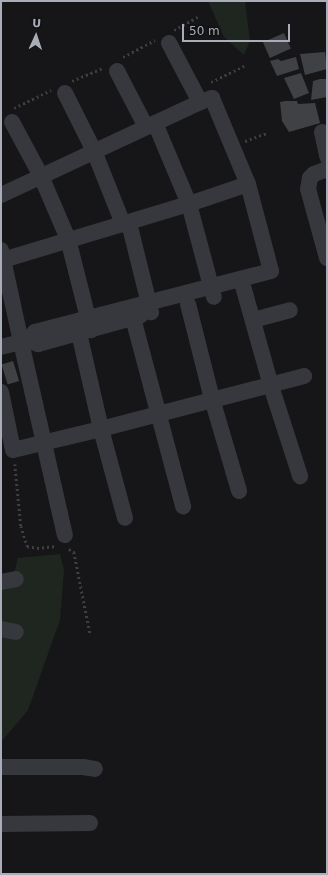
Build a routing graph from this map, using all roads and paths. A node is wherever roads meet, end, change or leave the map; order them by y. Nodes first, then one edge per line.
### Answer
1 (199, 16) dead end
2 (164, 38) junction
3 (113, 66) junction
4 (244, 66) dead end
5 (65, 87) junction
6 (197, 97) junction
7 (11, 116) joint
8 (151, 125) junction
9 (322, 132) dead end
10 (267, 133) dead end
11 (232, 147) junction
12 (94, 151) junction
13 (327, 156) edge
14 (327, 169) edge
15 (41, 176) junction
16 (248, 184) junction
17 (1, 195) edge
18 (189, 204) junction
19 (126, 223) junction
20 (68, 239) junction
21 (325, 239) edge
22 (2, 255) edge
23 (327, 258) edge
24 (242, 284) junction
25 (212, 292) junction
26 (188, 304) junction
27 (150, 308) junction
28 (290, 310) dead end
29 (133, 318) junction
30 (253, 320) junction
31 (86, 327) junction
32 (24, 341) junction
33 (1, 347) edge
34 (304, 376) dead end
35 (271, 386) junction
36 (1, 392) edge
37 (212, 399) junction
38 (157, 415) junction
39 (101, 429) junction
40 (43, 444) junction
41 (13, 450) junction
42 (300, 476) dead end
43 (239, 491) dead end
44 (182, 506) dead end
45 (125, 518) dead end
46 (64, 543) junction
47 (90, 633) dead end
48 (1, 767) edge
49 (95, 769) dead end
50 (90, 822) dead end
51 (1, 824) edge

1 - 2 path
2 - 3 path
2 - 6 street
3 - 5 path
3 - 8 street
4 - 6 path
5 - 7 path
5 - 12 street
6 - 8 street
6 - 11 street
7 - 15 street
8 - 12 street
8 - 18 street
9 - 13 street
10 - 11 path
11 - 16 street
12 - 15 street
12 - 19 street
14 - 21 street
15 - 17 street
15 - 20 street
16 - 18 street
16 - 24 street
18 - 19 street
18 - 25 street
19 - 20 street
19 - 27 street
20 - 22 street
20 - 31 street
21 - 23 street
22 - 32 street
24 - 25 street
24 - 30 street
25 - 26 street
25 - 27 street
26 - 27 street
26 - 37 street
27 - 29 street
27 - 31 street
28 - 30 street
29 - 31 street
29 - 38 street
30 - 35 street
31 - 32 street
31 - 39 street
32 - 33 street
32 - 40 street
34 - 35 street
35 - 37 street
35 - 42 street
36 - 41 street
37 - 38 street
37 - 43 street
38 - 39 street
38 - 44 street
39 - 40 street
39 - 45 street
40 - 41 street
40 - 46 street
41 - 46 path
46 - 47 path
48 - 49 street
50 - 51 street

